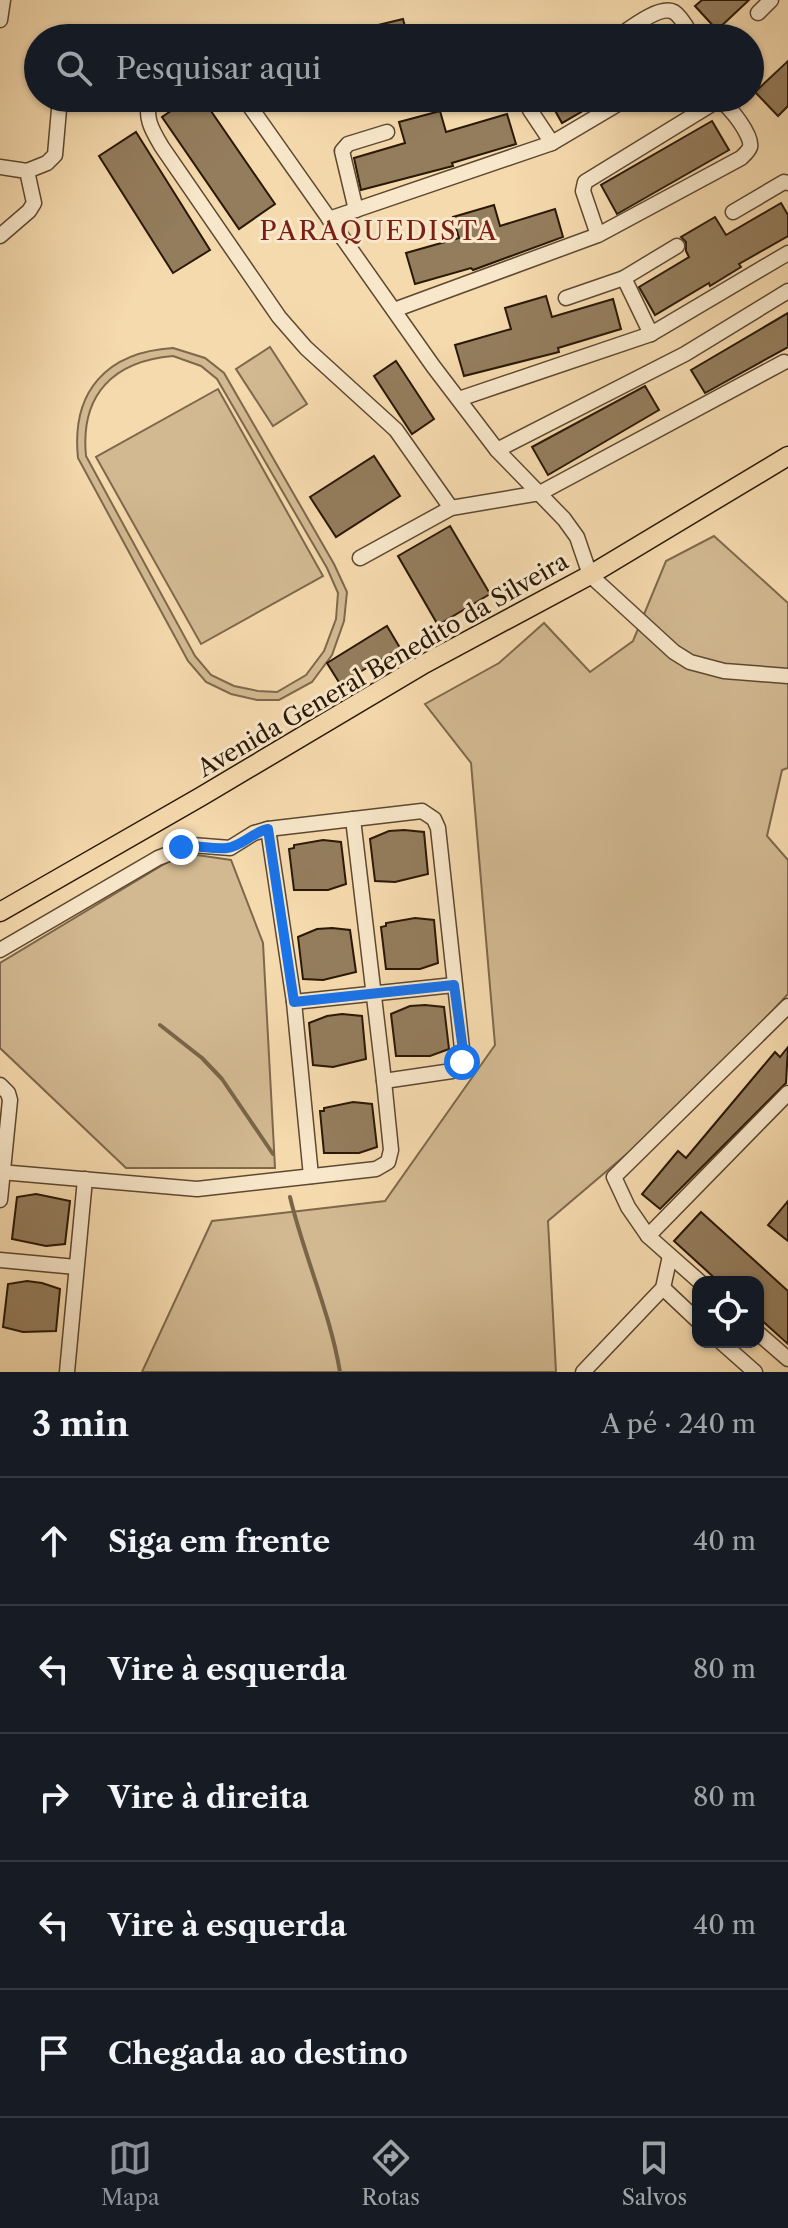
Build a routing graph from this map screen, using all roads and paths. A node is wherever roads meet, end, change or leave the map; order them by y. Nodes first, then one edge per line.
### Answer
1 (3, 0) edge
2 (771, 0) edge
3 (758, 13) dead end
4 (0, 20) edge
5 (638, 24) edge
6 (684, 24) edge
7 (59, 112) edge
8 (148, 112) edge
9 (254, 112) edge
10 (531, 112) edge
11 (604, 112) edge
12 (699, 112) edge
13 (733, 112) edge
14 (387, 132) dead end
15 (552, 143) junction
16 (0, 167) edge
17 (27, 171) junction
18 (788, 183) edge
19 (356, 210) junction
20 (733, 212) dead end
21 (329, 219) junction
22 (598, 235) junction
23 (0, 236) edge
24 (677, 246) dead end
25 (788, 253) edge
26 (624, 278) junction
27 (788, 291) edge
28 (566, 298) dead end
29 (394, 310) junction
30 (651, 334) junction
31 (787, 365) edge
32 (459, 399) junction
33 (497, 450) junction
34 (788, 456) edge
35 (540, 493) junction
36 (451, 508) junction
37 (360, 558) dead end
38 (590, 575) junction
39 (788, 676) edge
40 (353, 819) junction
41 (268, 829) junction
42 (0, 912) edge
43 (0, 950) edge
44 (454, 985) junction
45 (375, 993) junction
46 (294, 1002) junction
47 (788, 1006) edge
48 (384, 1081) junction
49 (0, 1085) edge
50 (788, 1093) edge
51 (1, 1172) edge
52 (311, 1176) junction
53 (85, 1179) junction
54 (0, 1200) edge
55 (648, 1236) junction
56 (670, 1256) junction
57 (0, 1260) edge
58 (76, 1267) junction
59 (693, 1276) edge
60 (663, 1288) junction
61 (692, 1315) edge
62 (764, 1338) edge
63 (728, 1348) edge
64 (788, 1359) edge
65 (67, 1372) edge
66 (583, 1372) edge
67 (755, 1372) edge

1 - 4 street
2 - 3 street
5 - 6 street
7 - 17 street
8 - 36 street
9 - 21 street
10 - 15 street
11 - 15 street
12 - 22 street
13 - 22 street
14 - 19 street
15 - 19 street
16 - 17 street
17 - 23 street
18 - 20 street
19 - 21 street
21 - 29 street
22 - 29 street
24 - 26 street
25 - 30 street
26 - 28 street
26 - 30 street
27 - 33 street
29 - 32 street
30 - 32 street
31 - 35 street
32 - 33 street
33 - 35 street
34 - 38 main road, Avenida General Benedito da Silveira
35 - 36 street
35 - 38 street
36 - 37 street
38 - 39 street
38 - 42 main road, Avenida General Benedito da Silveira
40 - 41 street
40 - 44 street
40 - 45 street
41 - 43 street
41 - 46 street
44 - 45 street
44 - 48 street
45 - 46 street
45 - 48 street
46 - 52 street
47 - 55 street
48 - 52 street
49 - 51 street
50 - 55 street
51 - 53 street
51 - 54 street
52 - 53 street
53 - 58 street
55 - 56 street
56 - 59 street
56 - 60 street
57 - 58 street
58 - 65 street
60 - 61 street
60 - 66 street
62 - 64 street
63 - 67 street

